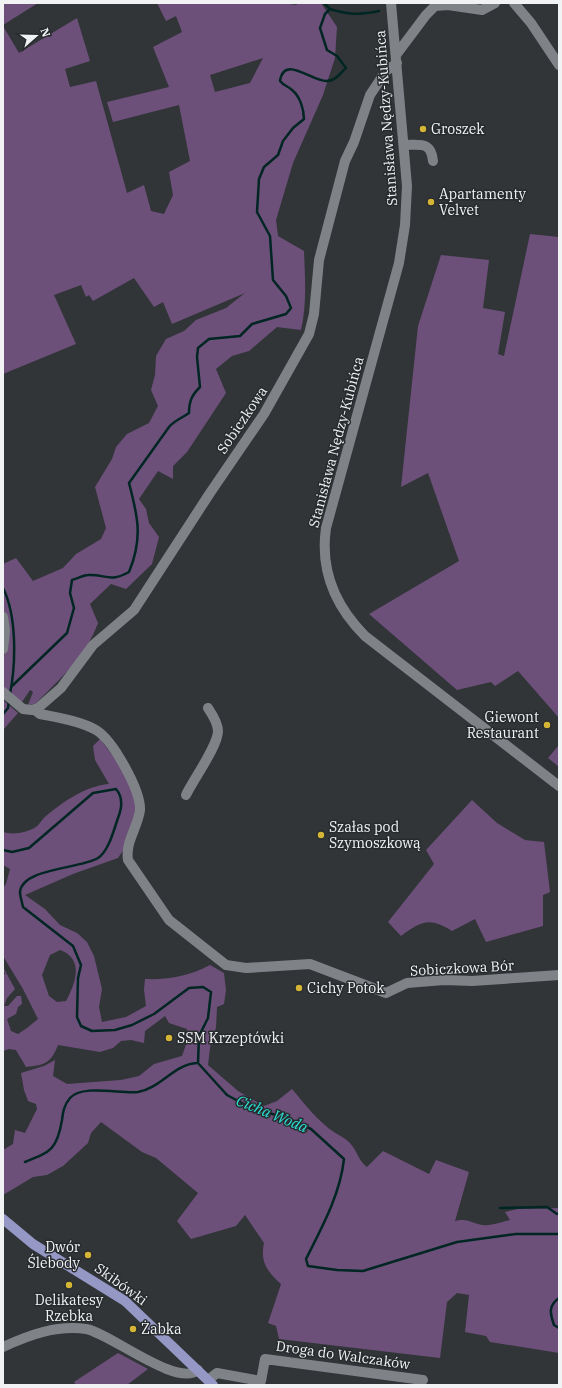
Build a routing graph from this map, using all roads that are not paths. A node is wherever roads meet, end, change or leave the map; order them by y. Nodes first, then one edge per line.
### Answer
1 (391, 3) edge
2 (495, 3) edge
3 (514, 3) edge
4 (396, 59) junction
5 (559, 65) edge
6 (404, 145) junction
7 (433, 161) dead end
8 (3, 617) edge
9 (3, 649) edge
10 (3, 692) edge
11 (208, 708) dead end
12 (35, 710) junction
13 (559, 786) edge
14 (186, 795) dead end
15 (559, 975) edge
16 (3, 1218) edge
17 (3, 1347) edge
18 (198, 1370) junction
19 (423, 1380) dead end
20 (210, 1382) edge

1 - 4 street, Stanisława Nędzy-Kubińca
2 - 4 street, Sobiczkowa
3 - 5 street
4 - 6 street, Stanisława Nędzy-Kubińca
4 - 12 street, Sobiczkowa
6 - 7 street
6 - 13 street, Stanisława Nędzy-Kubińca
8 - 9 street
10 - 12 street
11 - 14 street
12 - 15 street, Sobiczkowa Bór
16 - 18 main road, Skibówki
17 - 18 street
18 - 20 main road, Skibówki
19 - 20 street, Droga do Walczaków

